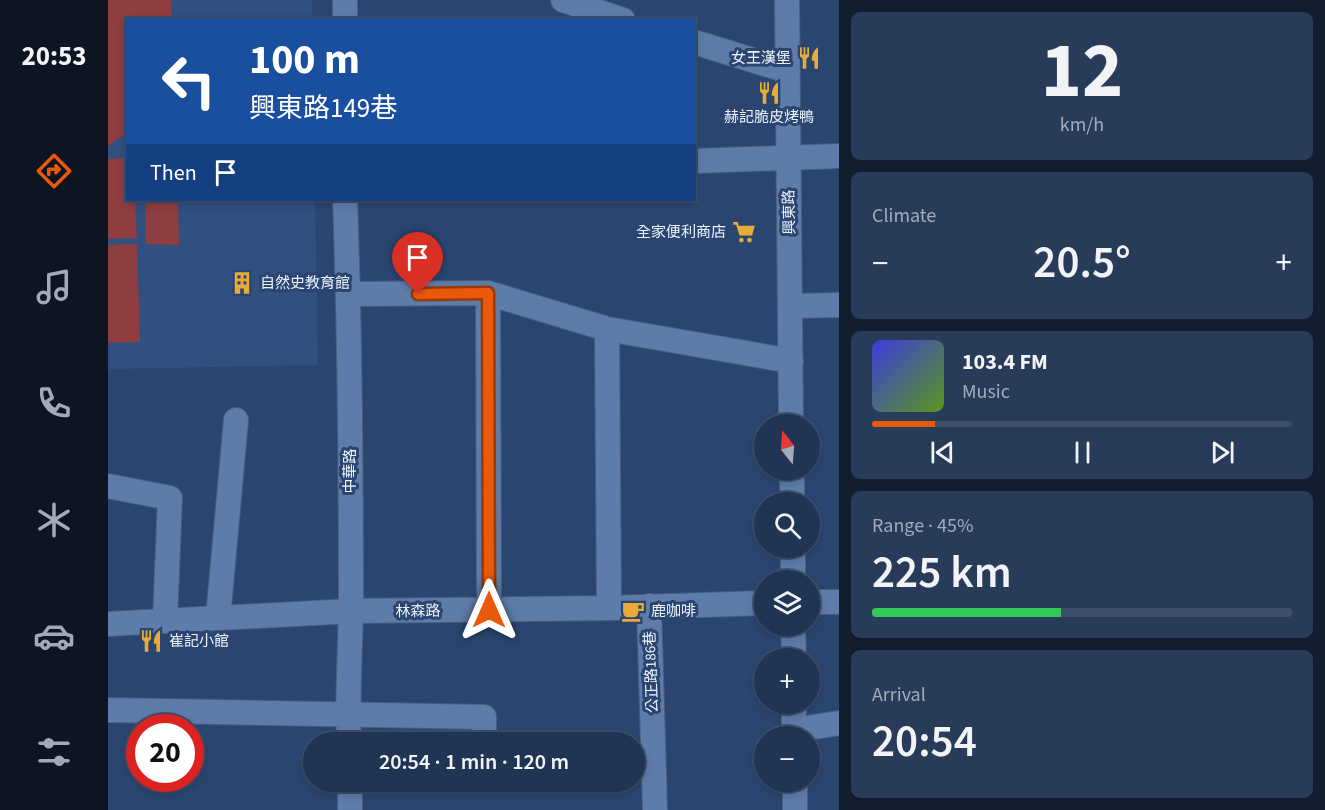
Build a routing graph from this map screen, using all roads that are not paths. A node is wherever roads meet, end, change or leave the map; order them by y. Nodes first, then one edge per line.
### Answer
1 (345, 0) edge
2 (563, 0) edge
3 (788, 0) edge
4 (614, 11) edge
5 (345, 18) edge
6 (696, 43) edge
7 (788, 71) junction
8 (839, 156) edge
9 (789, 158) junction
10 (696, 161) edge
11 (345, 201) edge
12 (488, 293) junction
13 (348, 294) junction
14 (790, 306) junction
15 (839, 306) edge
16 (607, 329) junction
17 (790, 361) junction
18 (791, 414) edge
19 (236, 420) dead end
20 (108, 486) edge
21 (839, 602) edge
22 (754, 603) edge
23 (820, 603) edge
24 (649, 606) junction
25 (609, 608) junction
26 (489, 610) junction
27 (351, 611) junction
28 (218, 618) junction
29 (165, 620) junction
30 (108, 624) edge
31 (108, 710) edge
32 (348, 716) junction
33 (839, 723) edge
34 (820, 727) edge
35 (349, 732) edge
36 (484, 732) edge
37 (645, 732) edge
38 (645, 768) edge
39 (350, 792) edge
40 (795, 792) edge
41 (350, 810) edge
42 (655, 810) edge
43 (795, 810) edge

1 - 5 street
2 - 4 street
3 - 7 street, 興東路
6 - 7 street
7 - 9 street, 興東路
8 - 9 street
9 - 10 street
9 - 14 street, 興東路
11 - 13 street, 中華路
12 - 13 street
12 - 16 street
12 - 26 street
13 - 27 street, 中華路
14 - 15 street
14 - 17 street, 興東路
16 - 17 street
16 - 25 street
17 - 18 street, 興東路
19 - 28 street
20 - 29 street
21 - 23 street
22 - 24 street, 林森路
24 - 25 street, 林森路
24 - 37 street, 公正路186巷
25 - 26 street, 林森路
26 - 27 street, 林森路
27 - 28 street, 林森路
27 - 32 street, 中華路
28 - 29 street, 林森路
29 - 30 street, 林森路
31 - 32 street
32 - 35 street, 中華路
32 - 36 street
33 - 34 street
38 - 42 street, 公正路186巷
39 - 41 street
40 - 43 street

